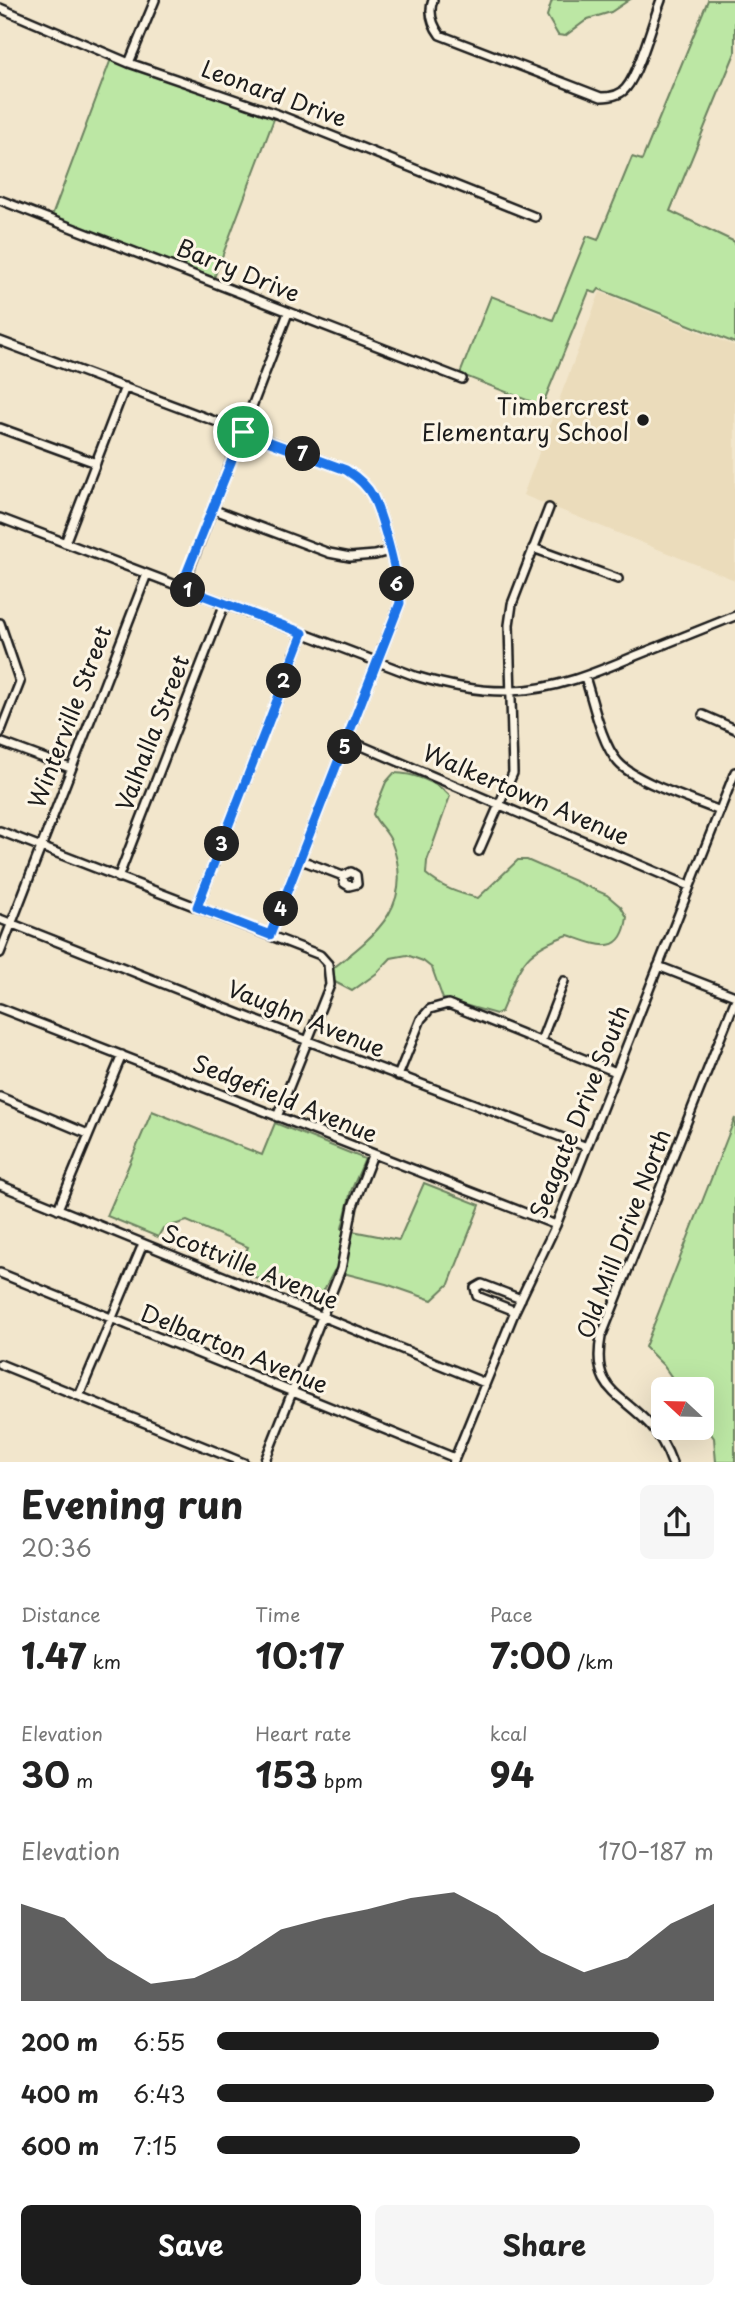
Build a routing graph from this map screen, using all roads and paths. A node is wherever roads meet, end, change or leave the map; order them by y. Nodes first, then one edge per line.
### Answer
1 (155, 0) edge
2 (433, 0) edge
3 (661, 0) edge
4 (0, 8) edge
5 (129, 63) junction
6 (0, 200) edge
7 (535, 217) dead end
8 (288, 313) junction
9 (0, 341) edge
10 (462, 379) dead end
11 (125, 387) junction
12 (0, 428) edge
13 (243, 432) junction
14 (96, 463) junction
15 (549, 508) dead end
16 (212, 509) junction
17 (0, 518) edge
18 (65, 543) junction
19 (533, 548) junction
20 (389, 551) junction
21 (147, 574) junction
22 (618, 579) dead end
23 (181, 587) junction
24 (225, 603) junction
25 (735, 616) edge
26 (0, 624) edge
27 (303, 633) junction
28 (378, 662) junction
29 (585, 677) junction
30 (511, 691) junction
31 (703, 715) dead end
32 (735, 729) edge
33 (0, 733) edge
34 (348, 740) junction
35 (0, 741) edge
36 (70, 768) junction
37 (735, 772) edge
38 (500, 806) junction
39 (720, 811) junction
40 (0, 831) edge
41 (40, 847) junction
42 (480, 851) dead end
43 (300, 860) junction
44 (343, 876) dead end
45 (118, 877) junction
46 (689, 886) junction
47 (197, 907) junction
48 (0, 919) edge
49 (12, 923) junction
50 (270, 935) junction
51 (0, 953) edge
52 (658, 965) junction
53 (564, 981) dead end
54 (735, 999) edge
55 (0, 1008) edge
56 (308, 1041) junction
57 (541, 1041) junction
58 (122, 1055) junction
59 (616, 1072) junction
60 (398, 1076) junction
61 (0, 1097) edge
62 (277, 1117) junction
63 (89, 1134) junction
64 (587, 1147) junction
65 (373, 1154) junction
66 (0, 1185) edge
67 (58, 1209) junction
68 (556, 1225) junction
69 (143, 1244) junction
70 (0, 1273) edge
71 (521, 1299) junction
72 (515, 1311) junction
73 (323, 1318) junction
74 (111, 1320) junction
75 (0, 1364) edge
76 (485, 1383) junction
77 (292, 1393) junction
78 (79, 1396) junction
79 (454, 1460) edge
80 (244, 1462) edge
81 (264, 1462) edge
82 (672, 1462) edge

1 - 5 street
2 - 3 street
4 - 5 street, Leonard Drive
5 - 7 street, Leonard Drive
6 - 8 street, Barry Drive
8 - 10 street, Barry Drive
8 - 13 street
9 - 11 street
11 - 13 street
11 - 14 street
12 - 14 street
13 - 16 street
13 - 20 street
14 - 18 street
15 - 19 street
16 - 20 street
16 - 23 street
17 - 18 street
18 - 21 street
19 - 22 street
19 - 30 street
20 - 28 street
21 - 23 street
21 - 36 street, Winterville Street
23 - 24 street
24 - 27 street
24 - 45 street, Valhalla Street
25 - 29 street
26 - 33 street
27 - 28 street
27 - 47 street
28 - 30 street
28 - 34 street
29 - 30 street
29 - 39 street
30 - 38 street
31 - 32 street
34 - 38 street, Walkertown Avenue
34 - 43 street
35 - 36 street
36 - 41 street, Winterville Street
37 - 39 street, Seagate Drive South
38 - 42 street
38 - 46 street, Walkertown Avenue
39 - 46 street, Seagate Drive South
40 - 41 street
41 - 45 street
41 - 49 street, Winterville Street
43 - 44 street
43 - 50 street
45 - 47 street
46 - 52 street, Seagate Drive South
47 - 50 street
48 - 49 street, Vaughn Avenue
49 - 51 street, Winterville Street
49 - 56 street, Vaughn Avenue
50 - 56 street
52 - 54 street
52 - 59 street, Seagate Drive South
53 - 57 street
54 - 82 street, Old Mill Drive North
55 - 58 street, Sedgefield Avenue
56 - 60 street, Vaughn Avenue
56 - 62 street
57 - 59 street
57 - 60 street
58 - 62 street, Sedgefield Avenue
58 - 63 street
59 - 64 street, Seagate Drive South
60 - 64 street, Vaughn Avenue
61 - 63 street
62 - 65 street, Sedgefield Avenue
63 - 67 street
64 - 68 street, Seagate Drive South
65 - 68 street, Sedgefield Avenue
65 - 73 street
66 - 67 street, Scottville Avenue
67 - 69 street, Scottville Avenue
68 - 71 street, Seagate Drive South
69 - 73 street, Scottville Avenue
69 - 74 street
70 - 74 street, Delbarton Avenue
71 - 72 street, Seagate Drive South
71 - 72 street
72 - 76 street, Seagate Drive South
73 - 76 street, Scottville Avenue
73 - 77 street
74 - 77 street, Delbarton Avenue
74 - 78 street
75 - 78 street
76 - 79 street, Seagate Drive South
77 - 79 street, Delbarton Avenue
77 - 81 street
78 - 80 street

